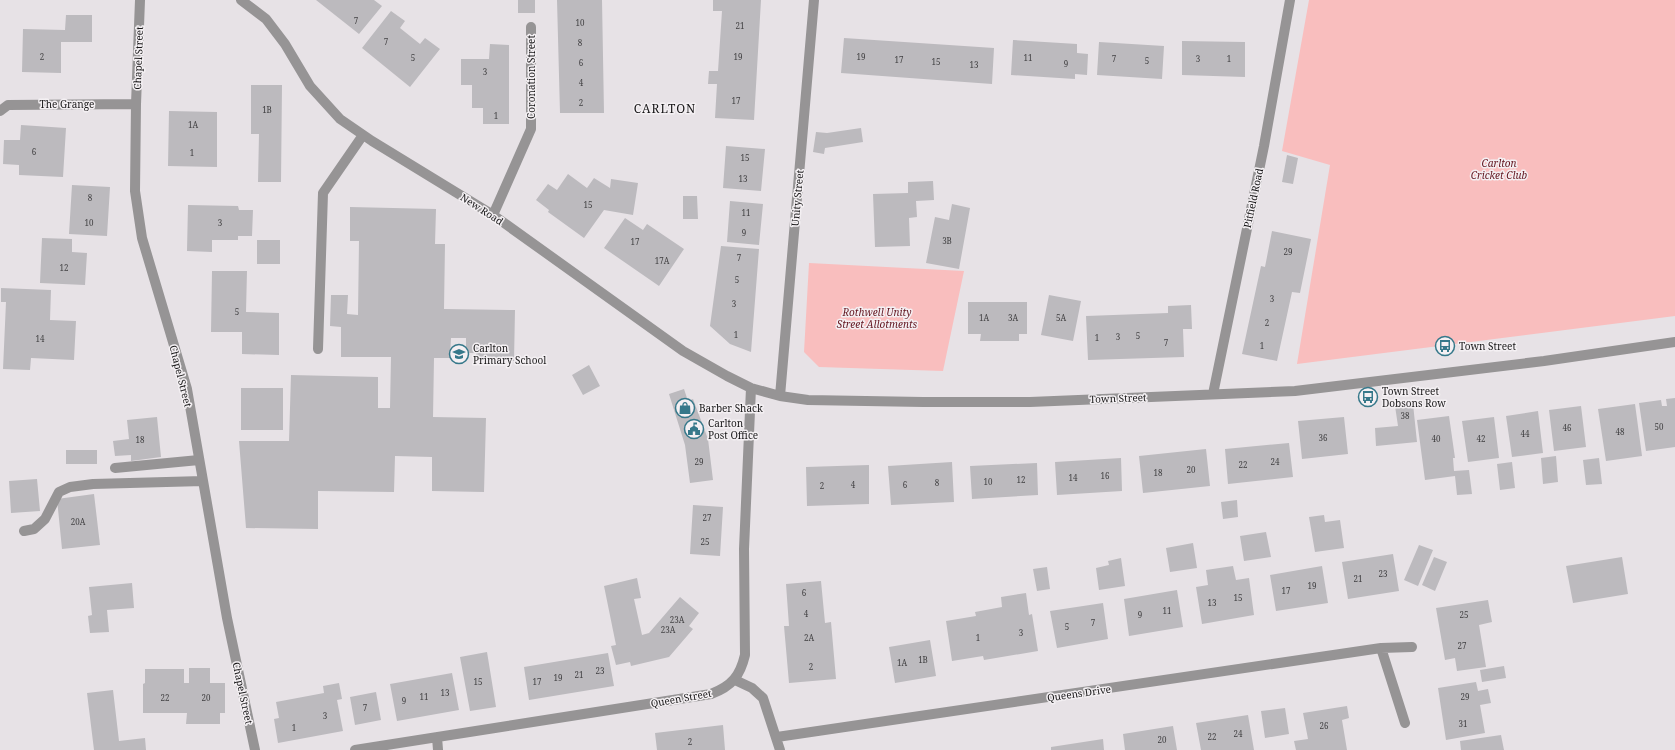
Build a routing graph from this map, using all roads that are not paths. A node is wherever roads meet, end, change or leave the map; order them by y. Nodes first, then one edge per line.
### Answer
1 (140, 0) edge
2 (241, 0) edge
3 (814, 0) edge
4 (1290, 0) edge
5 (531, 27) dead end
6 (136, 104) junction
7 (0, 111) edge
8 (363, 135) junction
9 (492, 215) junction
10 (1675, 342) edge
11 (318, 349) dead end
12 (751, 388) junction
13 (1213, 394) junction
14 (780, 396) junction
15 (199, 460) junction
16 (115, 468) dead end
17 (203, 481) junction
18 (24, 531) dead end
19 (1412, 646) dead end
20 (1381, 648) junction
21 (734, 680) junction
22 (1405, 723) dead end
23 (437, 737) junction
24 (777, 737) junction
25 (255, 750) edge
26 (356, 750) edge
27 (438, 750) edge
28 (780, 750) edge

1 - 6 street, Chapel Street
2 - 8 street, New Road
3 - 14 street, Unity Street
4 - 13 street, Pitfield Road
5 - 9 street, Coronation Street
6 - 7 street, The Grange
6 - 15 street, Chapel Street
8 - 9 street, New Road
8 - 11 street
9 - 12 street, New Road
10 - 13 street, Town Street
12 - 14 street, Town Street
12 - 21 street, Queen Street
13 - 14 street, Town Street
15 - 16 street
15 - 17 street, Chapel Street
17 - 18 street
17 - 25 street, Chapel Street
19 - 20 street, Queens Drive
20 - 22 street
20 - 24 street, Queens Drive
21 - 23 street, Queen Street
21 - 24 street
23 - 26 street, Queen Street
23 - 27 street
24 - 28 street

